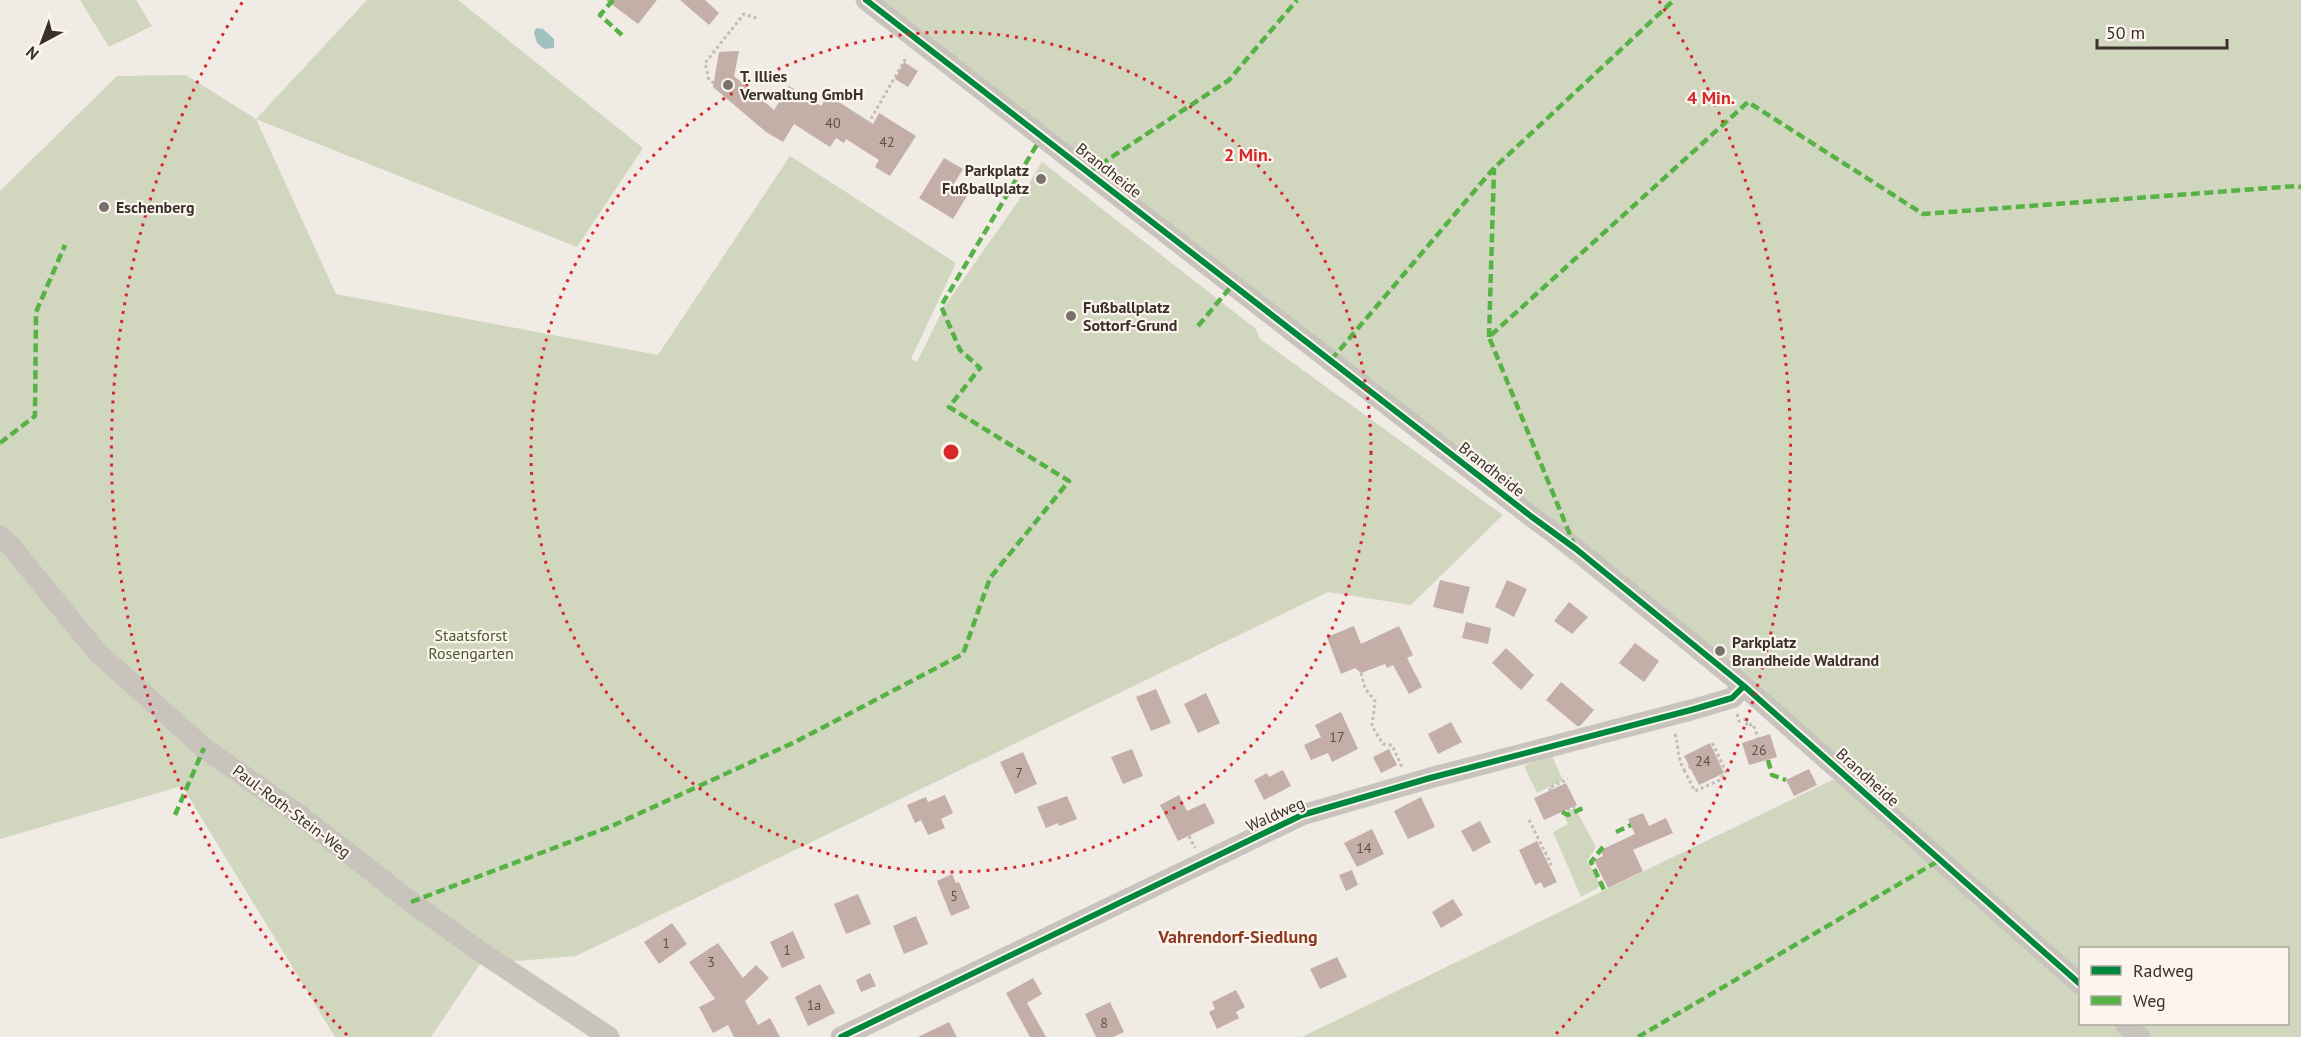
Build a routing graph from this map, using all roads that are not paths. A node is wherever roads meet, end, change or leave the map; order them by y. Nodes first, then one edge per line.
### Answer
1 (866, 0) edge
2 (5, 540) edge
3 (1744, 686) junction
4 (2079, 983) edge
5 (2127, 1025) edge
6 (609, 1037) edge
7 (841, 1037) edge
8 (2140, 1037) edge

1 - 3 street, Brandheide
2 - 6 street, Paul-Roth-Stein-Weg
3 - 4 street, Brandheide
3 - 7 street, Waldweg
5 - 8 street

